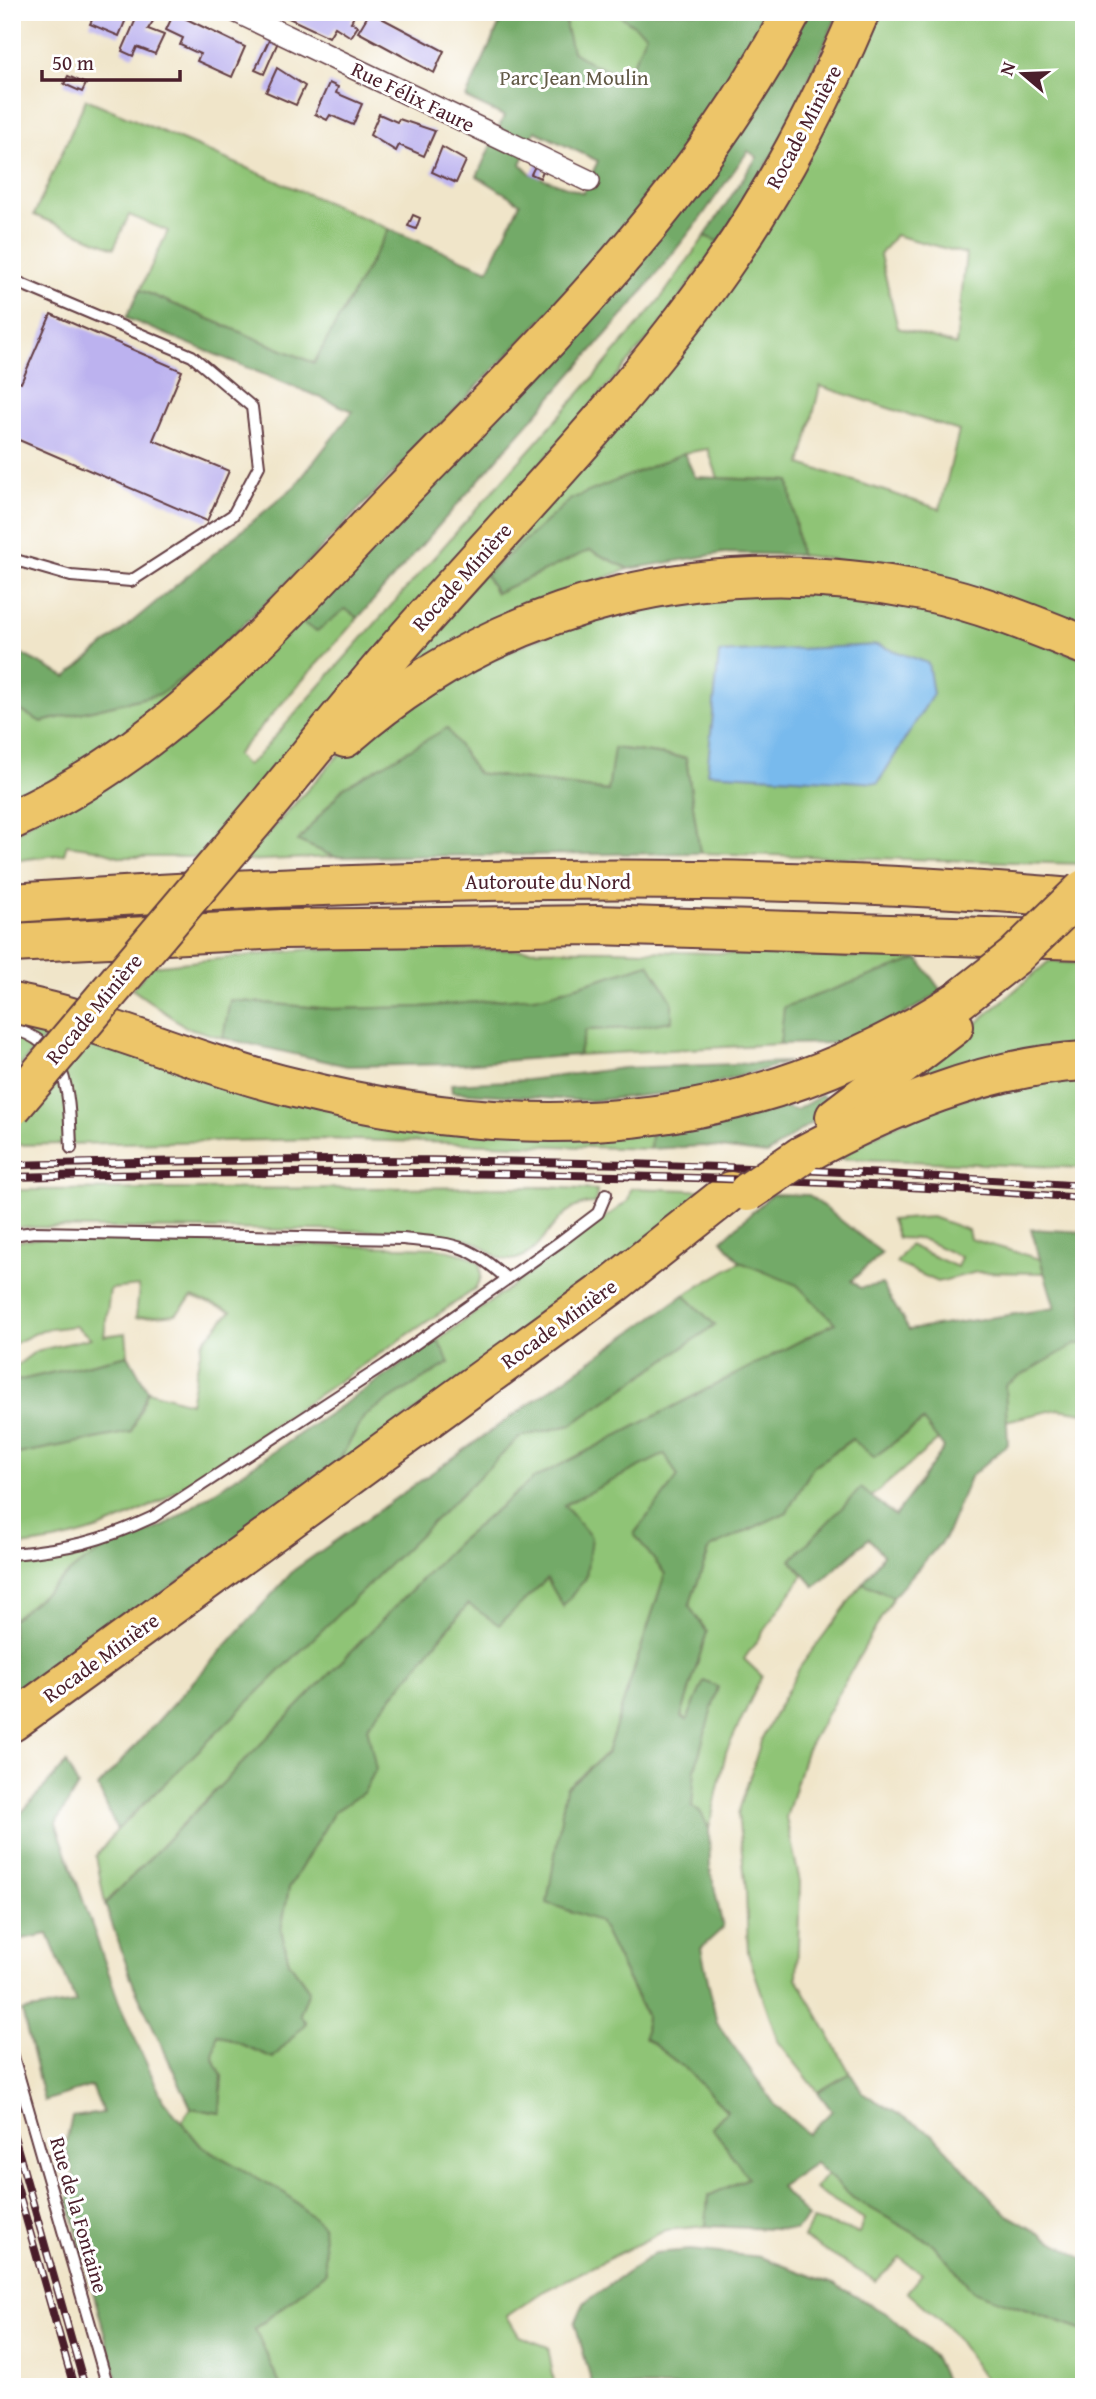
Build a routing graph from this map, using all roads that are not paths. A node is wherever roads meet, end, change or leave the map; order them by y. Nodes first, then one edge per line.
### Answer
1 (237, 12) edge
2 (792, 12) edge
3 (860, 12) edge
4 (589, 181) dead end
5 (12, 280) edge
6 (12, 559) edge
7 (1084, 645) edge
8 (266, 807) junction
9 (12, 820) edge
10 (1081, 896) edge
11 (12, 903) edge
12 (1084, 940) edge
13 (12, 943) edge
14 (12, 1003) edge
15 (963, 1008) junction
16 (12, 1029) edge
17 (1084, 1060) edge
18 (12, 1107) edge
19 (71, 1148) dead end
20 (792, 1156) junction
21 (607, 1194) dead end
22 (12, 1235) edge
23 (506, 1279) junction
24 (12, 1555) edge
25 (12, 1722) edge
26 (12, 2053) edge
27 (108, 2387) edge

1 - 4 street, Rue Félix Faure
2 - 9 highway
3 - 8 highway, Rocade Minière
5 - 6 lane
7 - 8 highway
8 - 18 highway, Rocade Minière, bridge
10 - 11 highway, Autoroute du Nord
10 - 15 highway, Rocade Minière
12 - 13 highway, Autoroute du Nord
14 - 15 highway
15 - 20 highway, Rocade Minière
16 - 19 lane
17 - 20 highway
20 - 25 highway, Rocade Minière
21 - 23 lane
22 - 23 lane
23 - 24 lane
26 - 27 lane, Rue de la Fontaine

